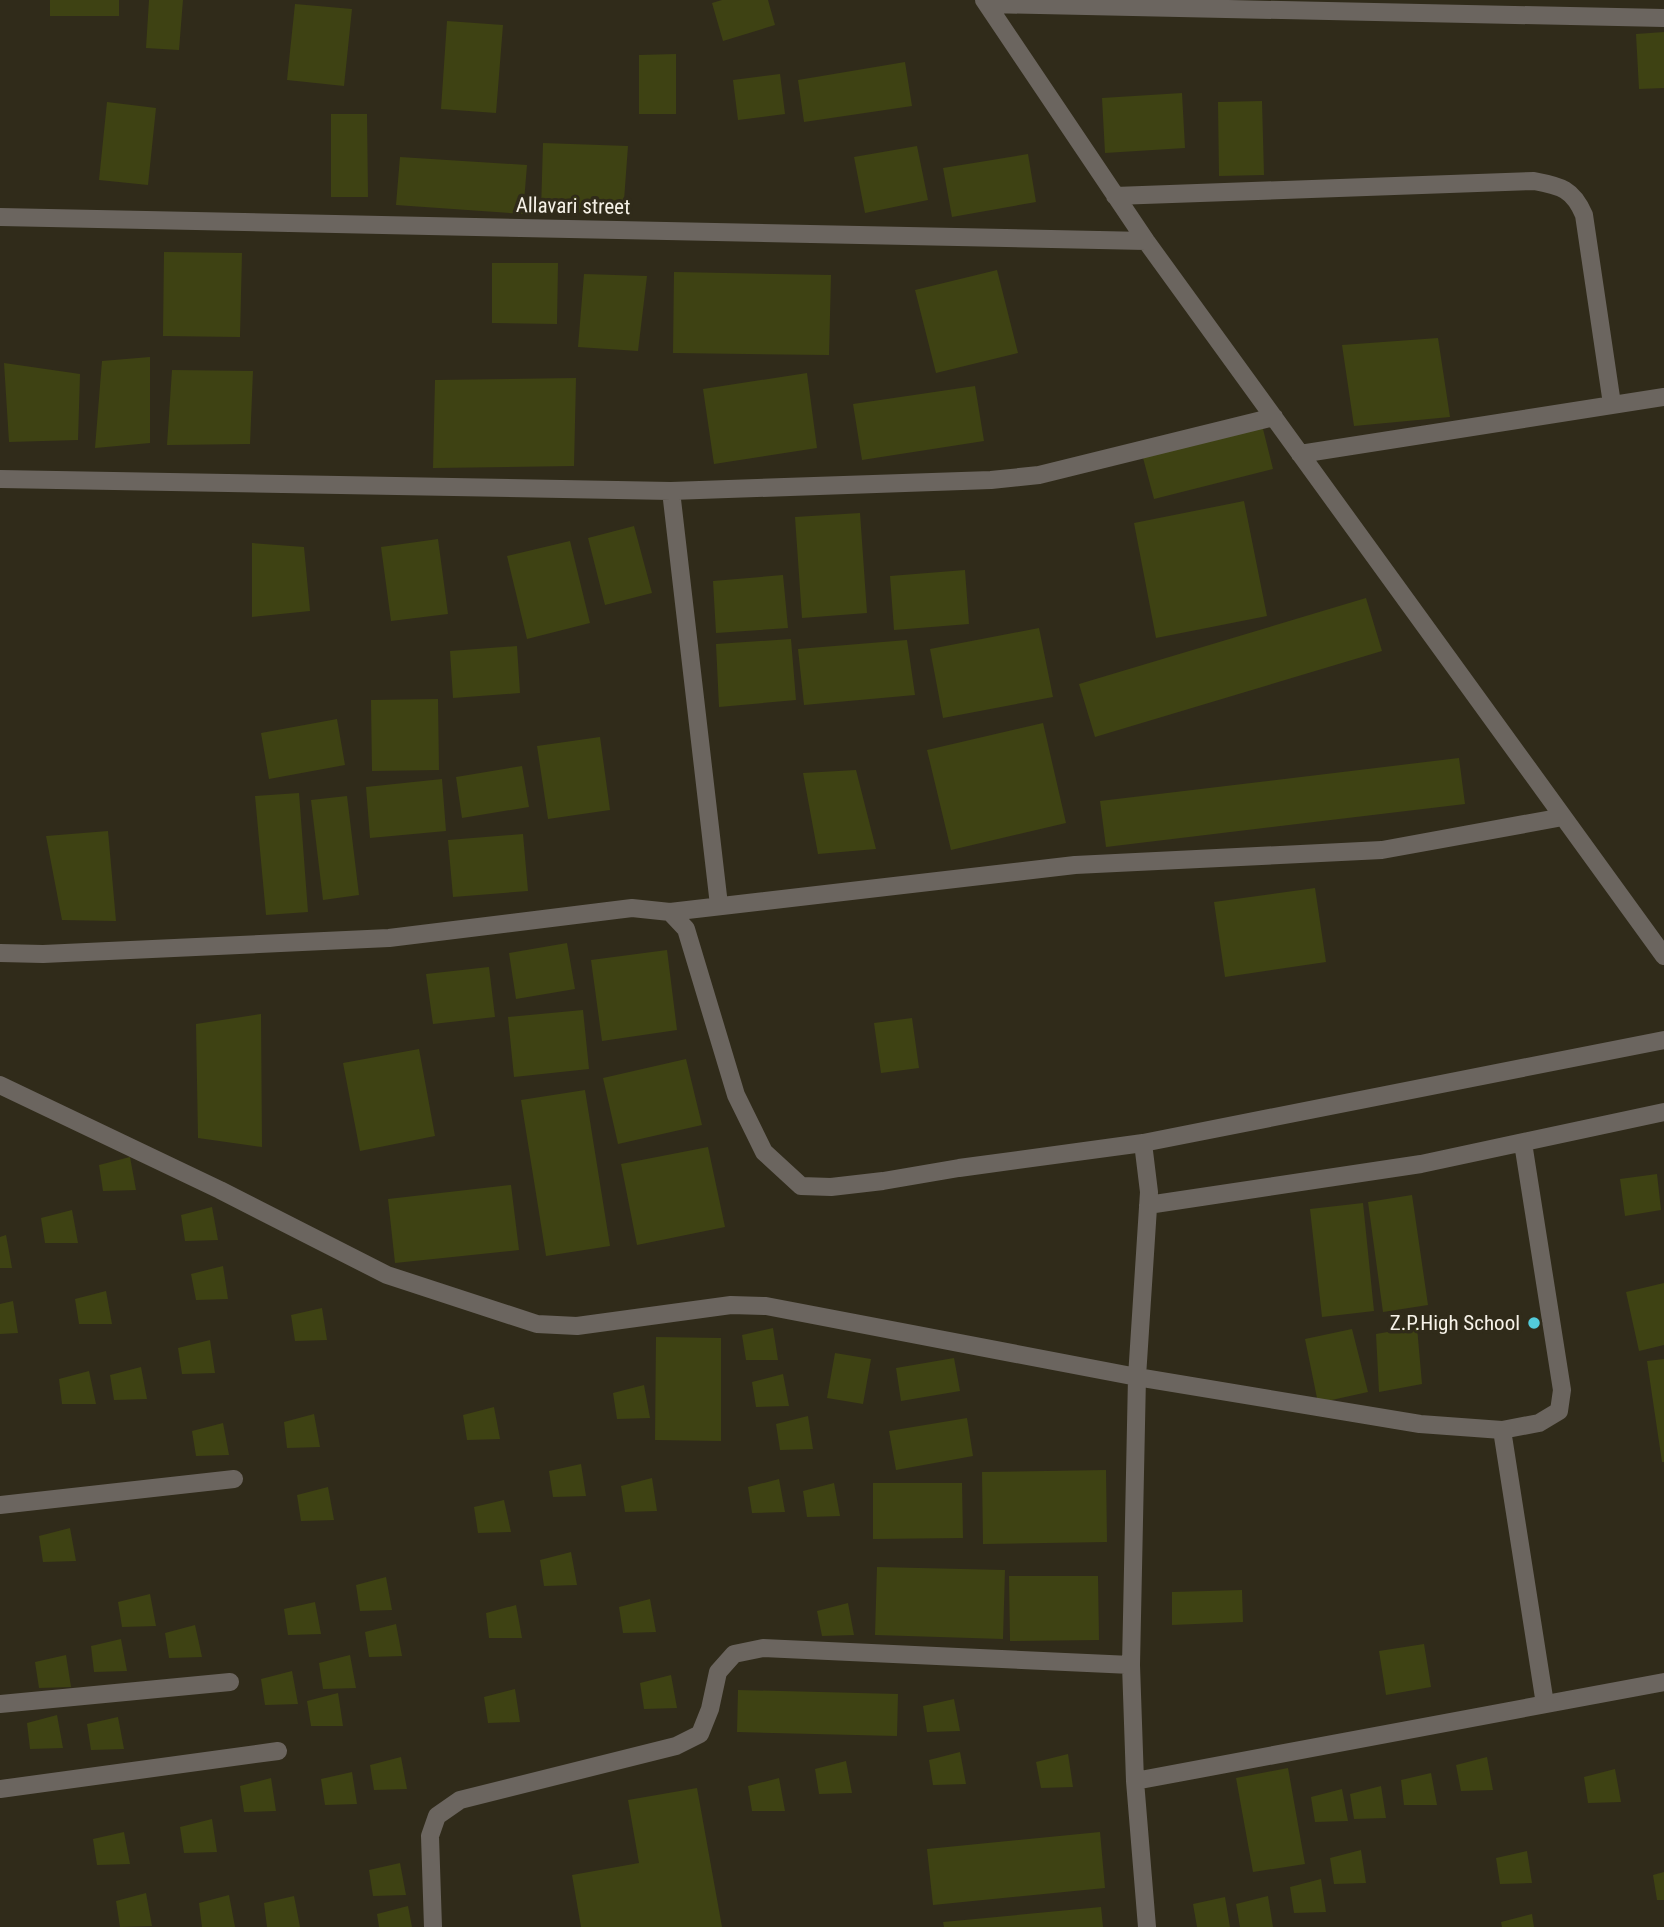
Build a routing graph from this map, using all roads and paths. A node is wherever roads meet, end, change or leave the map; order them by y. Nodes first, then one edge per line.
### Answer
1 (985, 2) edge
2 (1664, 18) edge
3 (1115, 196) junction
4 (0, 217) edge
5 (1146, 241) junction
6 (1664, 397) edge
7 (1612, 404) junction
8 (1274, 417) junction
9 (1300, 454) junction
10 (0, 479) edge
11 (671, 491) junction
12 (1563, 817) junction
13 (719, 905) junction
14 (670, 912) junction
15 (0, 953) edge
16 (1664, 956) edge
17 (1664, 1040) edge
18 (0, 1085) edge
19 (1664, 1112) edge
20 (1523, 1143) junction
21 (1144, 1151) junction
22 (1148, 1198) junction
23 (1138, 1377) junction
24 (1502, 1430) junction
25 (234, 1479) dead end
26 (0, 1506) edge
27 (1131, 1665) junction
28 (230, 1682) dead end
29 (1664, 1682) edge
30 (0, 1704) edge
31 (1545, 1704) junction
32 (278, 1751) dead end
33 (1135, 1781) junction
34 (0, 1789) edge
35 (433, 1927) edge
36 (1147, 1927) edge

1 - 2 street
1 - 3 street
3 - 5 street
3 - 7 street
4 - 5 street, Allavari street
5 - 8 street
6 - 7 street
7 - 9 street
8 - 9 street
8 - 11 street
9 - 12 street
10 - 11 street
11 - 13 street
12 - 13 street
12 - 16 street
13 - 14 street
14 - 15 street
14 - 21 street
17 - 21 street
18 - 23 street
19 - 20 street
20 - 22 street
20 - 24 street
21 - 22 street
22 - 23 street
23 - 24 street
23 - 27 street
24 - 31 street
25 - 26 street
27 - 33 street
27 - 35 street
28 - 30 street
29 - 31 street
31 - 33 street
32 - 34 street
33 - 36 street

